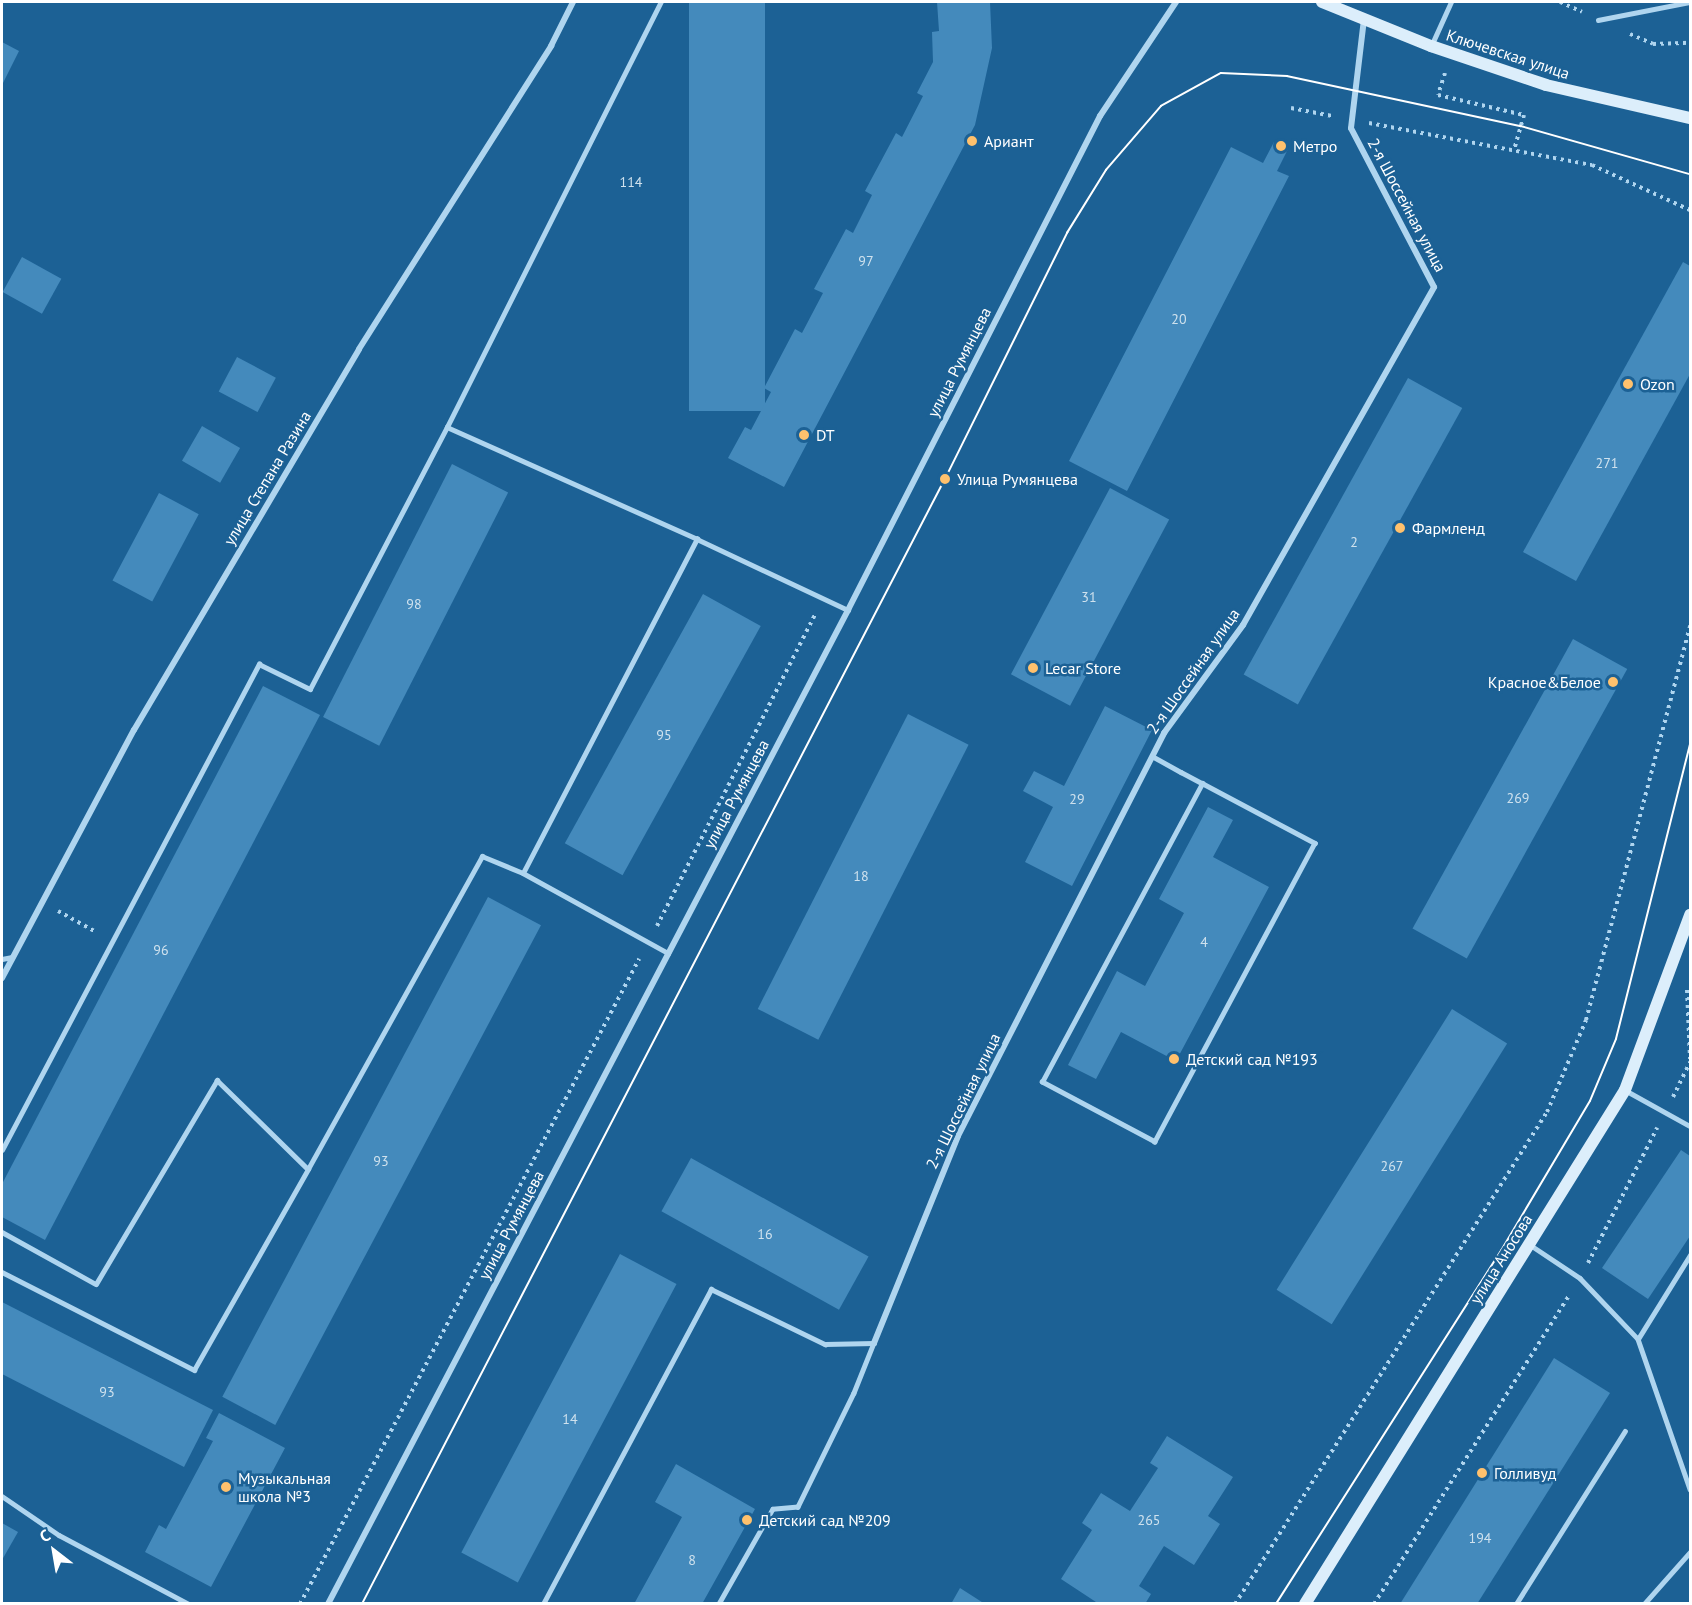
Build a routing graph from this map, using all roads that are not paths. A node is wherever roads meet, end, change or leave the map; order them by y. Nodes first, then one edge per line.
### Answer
1 (573, 2) edge
2 (661, 2) edge
3 (1176, 2) edge
4 (1322, 2) edge
5 (1451, 2) edge
6 (1690, 2) edge
7 (1364, 19) junction
8 (1598, 20) dead end
9 (1431, 46) junction
10 (1690, 118) edge
11 (447, 427) junction
12 (697, 539) junction
13 (848, 610) junction
14 (1152, 756) junction
15 (1202, 783) junction
16 (523, 873) junction
17 (1690, 915) edge
18 (668, 953) junction
19 (12, 957) junction
20 (2, 959) edge
21 (2, 978) edge
22 (1625, 1090) junction
23 (1690, 1126) edge
24 (2, 1150) edge
25 (308, 1169) junction
26 (2, 1232) edge
27 (1529, 1244) junction
28 (1690, 1255) edge
29 (2, 1272) edge
30 (1638, 1339) junction
31 (874, 1343) junction
32 (1625, 1431) dead end
33 (1690, 1489) edge
34 (2, 1496) edge
35 (1690, 1552) edge
36 (189, 1604) edge
37 (328, 1604) edge
38 (543, 1604) edge
39 (719, 1604) edge
40 (1305, 1604) edge
41 (1516, 1604) edge
42 (1644, 1604) edge

1 - 19 street, улица Степана Разина
2 - 11 lane
3 - 13 street, улица Румянцева
4 - 7 main road, Ключевская улица
5 - 9 lane
6 - 8 lane
7 - 9 main road, Ключевская улица
7 - 14 street, 2-я Шоссейная улица
9 - 10 main road, Ключевская улица
11 - 12 lane
11 - 24 lane
12 - 13 lane
12 - 16 lane
13 - 18 street, улица Румянцева
14 - 15 lane
14 - 31 street, 2-я Шоссейная улица
15 - 15 lane
16 - 18 lane
16 - 25 lane
17 - 22 main road, улица Аносова
18 - 37 street, улица Румянцева
19 - 20 lane
19 - 21 street, улица Степана Разина
22 - 23 lane
22 - 27 main road, улица Аносова
25 - 26 lane
25 - 29 lane
27 - 30 lane
27 - 40 main road, улица Аносова
28 - 30 lane
30 - 33 lane
31 - 38 lane
31 - 39 lane
32 - 41 lane
34 - 36 lane
35 - 42 lane

